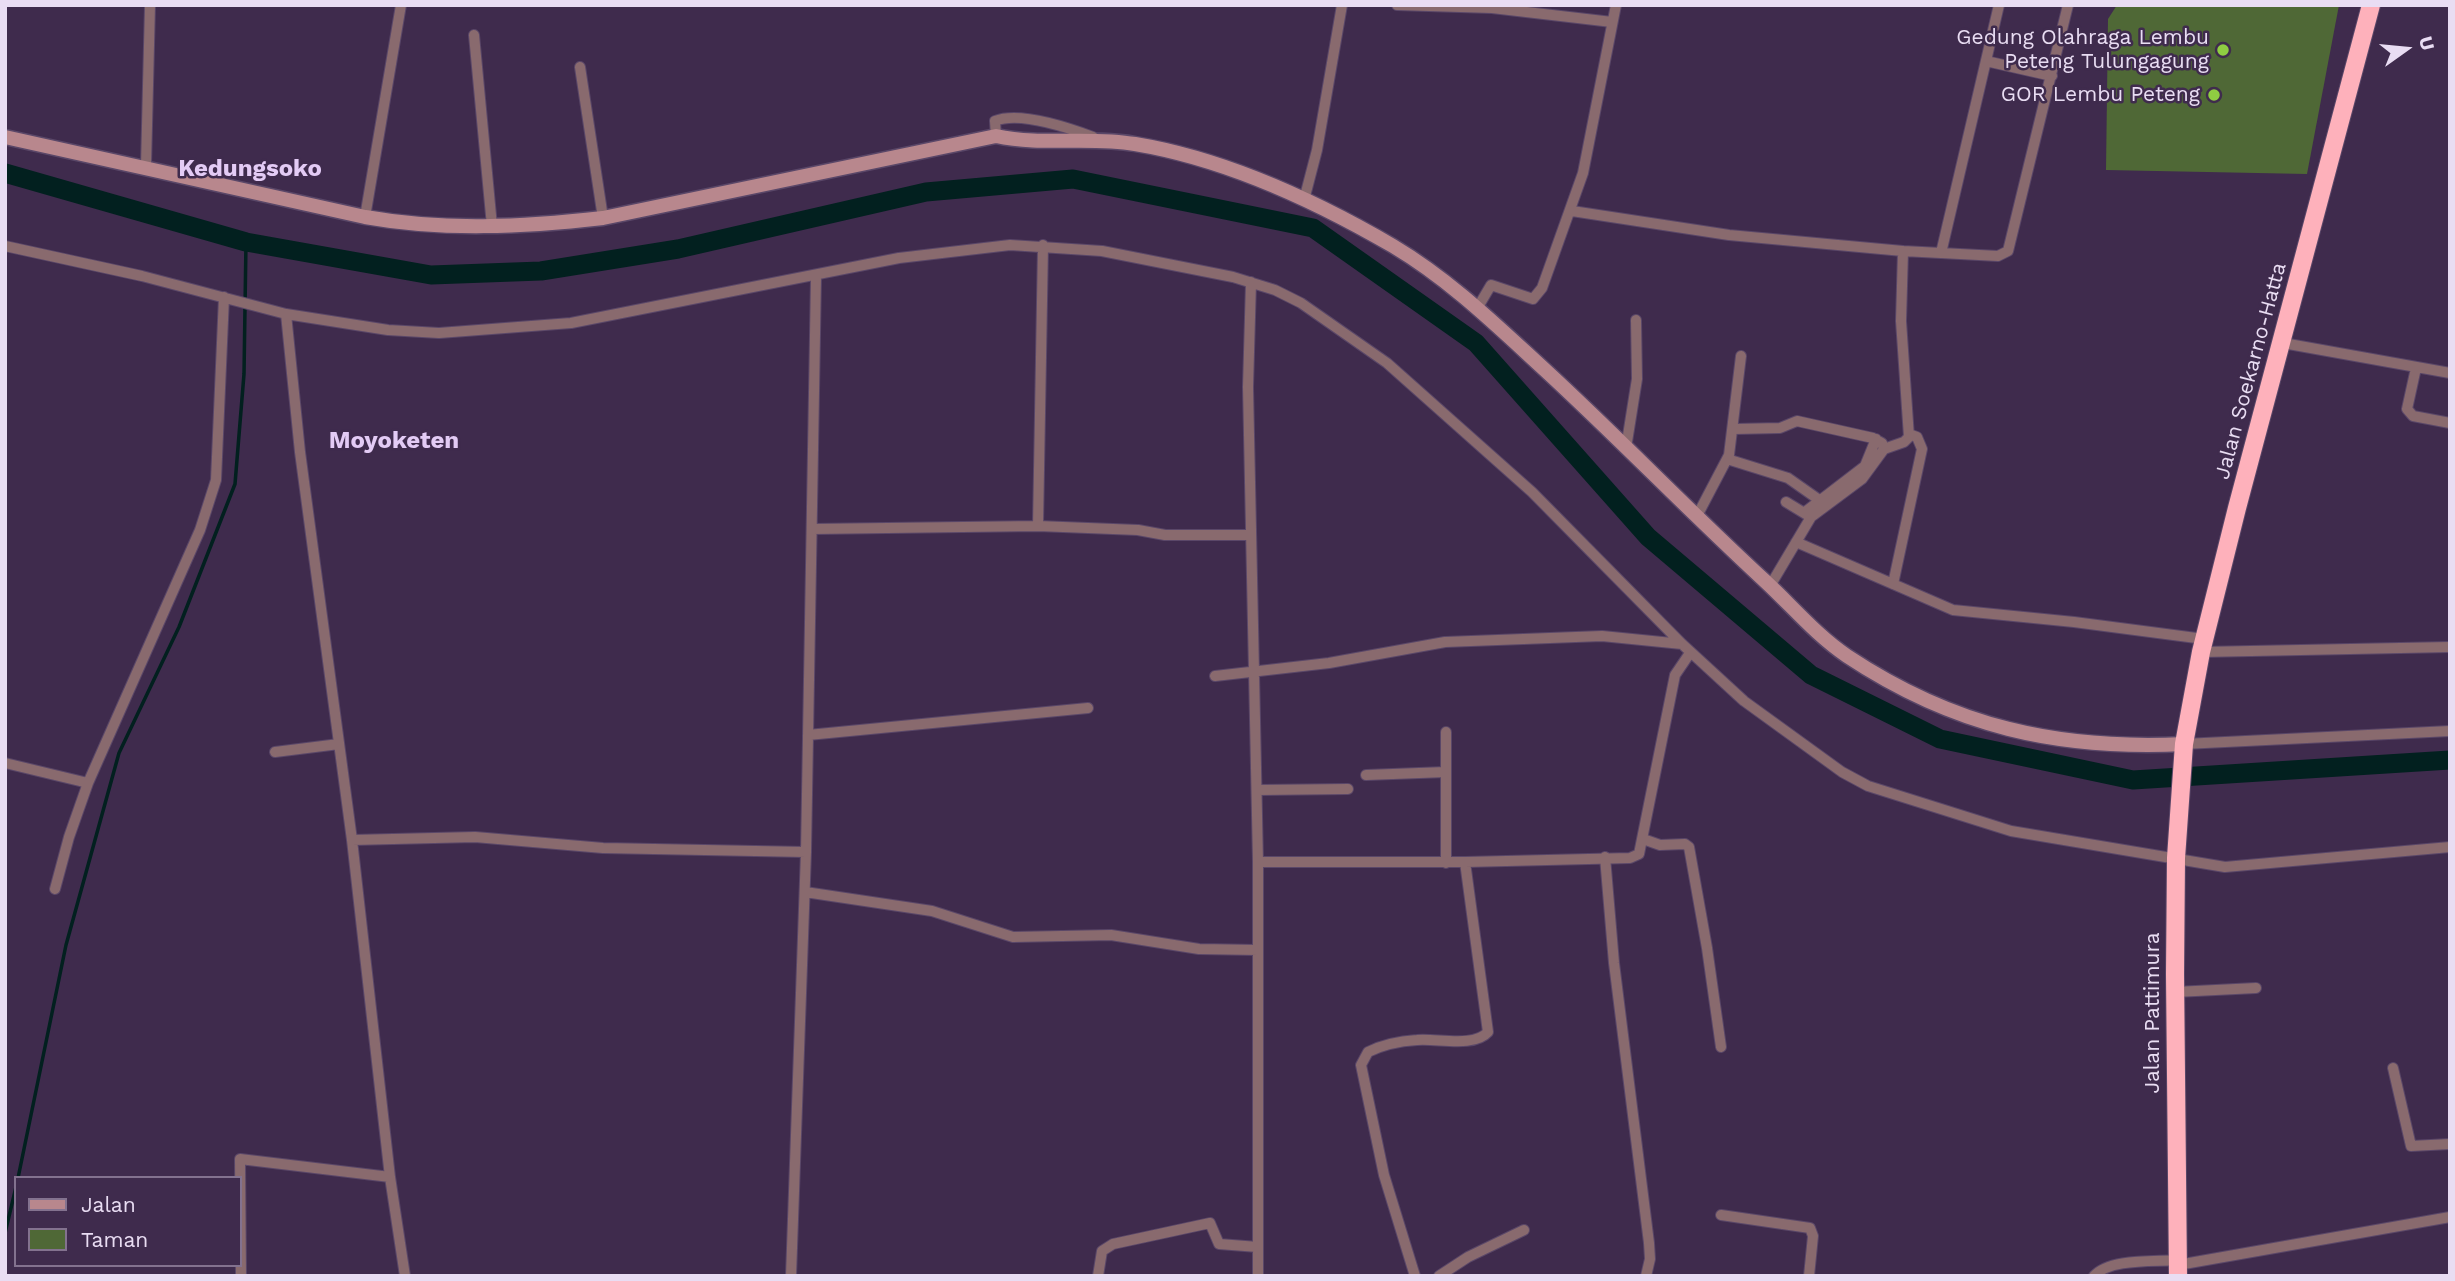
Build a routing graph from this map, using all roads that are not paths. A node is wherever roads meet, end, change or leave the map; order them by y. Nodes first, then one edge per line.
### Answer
1 (150, 5) edge
2 (401, 5) edge
3 (1342, 5) edge
4 (1397, 5) edge
5 (1616, 5) edge
6 (1999, 5) edge
7 (2068, 5) edge
8 (2371, 5) edge
9 (1612, 22) junction
10 (474, 34) dead end
11 (1986, 61) junction
12 (580, 67) dead end
13 (2052, 76) junction
14 (996, 136) junction
15 (5, 137) edge
16 (1104, 141) junction
17 (146, 166) junction
18 (1304, 200) junction
19 (1572, 211) junction
20 (365, 216) junction
21 (603, 218) junction
22 (492, 226) junction
23 (1043, 245) junction
24 (5, 246) edge
25 (1903, 251) junction
26 (1941, 253) junction
27 (816, 277) junction
28 (1251, 282) junction
29 (227, 298) junction
30 (1478, 307) junction
31 (286, 314) junction
32 (1636, 320) dead end
33 (2283, 343) junction
34 (1741, 356) dead end
35 (2416, 368) junction
36 (2450, 373) edge
37 (2450, 423) edge
38 (1734, 429) junction
39 (1909, 434) junction
40 (1876, 439) junction
41 (1626, 448) junction
42 (1884, 449) junction
43 (1727, 458) junction
44 (1822, 501) junction
45 (1786, 502) dead end
46 (1808, 515) junction
47 (1697, 516) junction
48 (1038, 526) junction
49 (812, 528) junction
50 (1251, 535) junction
51 (1796, 542) junction
52 (1893, 584) junction
53 (1770, 586) junction
54 (1682, 644) junction
55 (2203, 646) junction
56 (2450, 647) edge
57 (1690, 653) junction
58 (1255, 670) junction
59 (1215, 676) dead end
60 (1087, 708) dead end
61 (2450, 731) edge
62 (1446, 732) dead end
63 (808, 735) junction
64 (339, 744) junction
65 (2184, 747) junction
66 (275, 752) dead end
67 (5, 763) edge
68 (1447, 772) junction
69 (1366, 775) dead end
70 (88, 783) junction
71 (1348, 789) dead end
72 (1257, 790) junction
73 (1643, 839) junction
74 (352, 840) junction
75 (2450, 847) edge
76 (806, 852) junction
77 (1605, 857) junction
78 (2176, 858) junction
79 (1258, 862) junction
80 (1465, 862) junction
81 (1446, 863) junction
82 (55, 889) dead end
83 (805, 892) junction
84 (1258, 950) junction
85 (2256, 988) dead end
86 (2175, 992) junction
87 (1721, 1046) dead end
88 (2393, 1068) dead end
89 (2450, 1144) edge
90 (240, 1176) edge
91 (390, 1177) junction
92 (1721, 1215) dead end
93 (2450, 1217) edge
94 (1524, 1230) dead end
95 (1258, 1247) junction
96 (2178, 1267) edge
97 (405, 1276) edge
98 (791, 1276) edge
99 (1098, 1276) edge
100 (1258, 1276) edge
101 (1415, 1276) edge
102 (1439, 1276) edge
103 (1646, 1276) edge
104 (1809, 1276) edge
105 (2094, 1276) edge

1 - 17 street
2 - 20 street
3 - 18 street
4 - 9 street
5 - 9 street
6 - 11 street
7 - 13 street
8 - 33 highway, Jalan Soekarno-Hatta
9 - 19 street
10 - 22 street
11 - 13 street
11 - 26 street
12 - 21 street
13 - 26 street
14 - 16 street
14 - 16 street
14 - 21 street
15 - 17 street
16 - 18 street
17 - 20 street
18 - 30 street
19 - 25 street
19 - 30 street
20 - 22 street
21 - 22 street
23 - 27 street
23 - 28 street
23 - 48 street
24 - 29 street
25 - 26 street
25 - 39 street
27 - 31 street
27 - 49 street
28 - 50 street
28 - 54 street
29 - 31 street
29 - 70 street
30 - 41 street
31 - 64 street
32 - 41 street
33 - 35 street
33 - 55 highway, Jalan Soekarno-Hatta
34 - 38 street
35 - 36 street
35 - 37 street
38 - 40 street
38 - 43 street
39 - 42 street
39 - 52 street
40 - 42 street
40 - 44 street
41 - 47 street
42 - 44 street
43 - 44 street
43 - 47 street
44 - 46 street
45 - 46 street
46 - 51 street
47 - 53 street
48 - 49 street
48 - 50 street
49 - 63 street
50 - 58 street
51 - 52 street
51 - 53 street
52 - 55 street
53 - 65 street
54 - 57 street
54 - 58 street
55 - 56 street
55 - 65 highway, Jalan Soekarno-Hatta
57 - 73 street
57 - 78 street
58 - 59 street
58 - 72 street
60 - 63 street
61 - 65 street
62 - 68 street
63 - 76 street
64 - 66 street
64 - 74 street
65 - 78 highway, Jalan Pattimura
67 - 70 street
68 - 69 street
68 - 81 street
70 - 82 street
71 - 72 street
72 - 79 street
73 - 77 street
73 - 87 street
74 - 76 street
74 - 91 street
75 - 78 street
76 - 83 street
77 - 80 street
77 - 103 street
78 - 86 highway, Jalan Pattimura
79 - 81 street
79 - 84 street
80 - 81 street
80 - 101 street
83 - 84 street
83 - 98 street
84 - 95 street
85 - 86 street
86 - 96 highway, Jalan Pattimura
88 - 89 street
90 - 91 street
91 - 97 street
92 - 104 street
93 - 96 street
94 - 102 street
95 - 99 street
95 - 100 street
96 - 105 street

